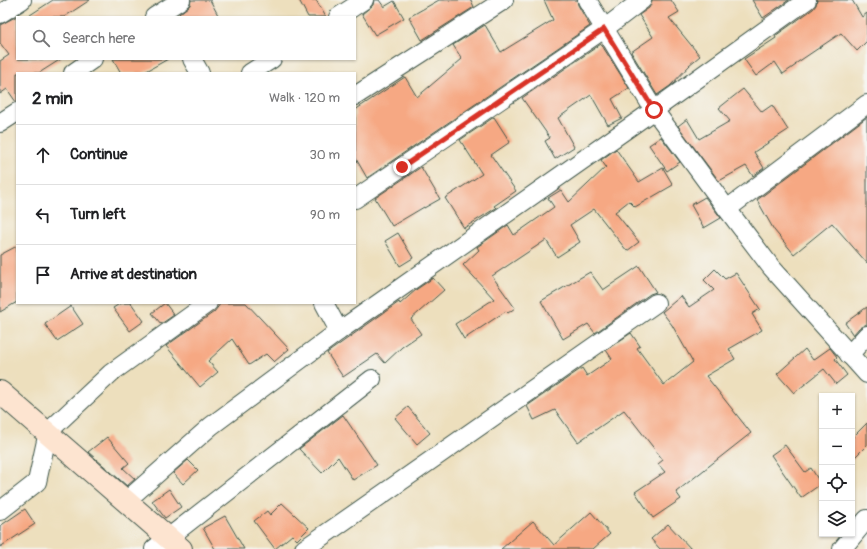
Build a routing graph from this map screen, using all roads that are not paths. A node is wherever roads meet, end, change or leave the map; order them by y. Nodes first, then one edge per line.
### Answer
1 (22, 0) edge
2 (180, 0) edge
3 (364, 0) edge
4 (504, 0) edge
5 (587, 0) edge
6 (642, 0) edge
7 (807, 0) edge
8 (161, 11) edge
9 (0, 14) edge
10 (340, 16) edge
11 (604, 29) junction
12 (92, 60) edge
13 (193, 60) edge
14 (270, 60) edge
15 (74, 72) edge
16 (199, 72) edge
17 (252, 72) edge
18 (356, 95) edge
19 (867, 104) edge
20 (654, 110) junction
21 (16, 113) edge
22 (0, 124) edge
23 (356, 198) edge
24 (727, 209) junction
25 (656, 303) dead end
26 (207, 304) edge
27 (325, 304) edge
28 (339, 331) junction
29 (867, 335) edge
30 (850, 355) junction
31 (867, 374) edge
32 (372, 379) dead end
33 (0, 392) edge
34 (48, 432) junction
35 (126, 501) junction
36 (0, 511) edge
37 (867, 519) edge
38 (168, 545) edge
39 (304, 549) edge
40 (842, 549) edge

1 - 9 street
2 - 8 street
3 - 10 street
4 - 18 street
5 - 11 street
6 - 11 street
7 - 20 street
11 - 20 street
11 - 23 street
12 - 15 street
13 - 16 street
14 - 17 street
19 - 24 street
20 - 24 street
20 - 28 street
21 - 22 street
24 - 30 street
25 - 39 street
26 - 34 street
27 - 28 street
28 - 35 street
29 - 30 street
30 - 31 street
32 - 38 street
33 - 34 main road
34 - 35 main road
34 - 36 street
35 - 38 main road
37 - 40 street

